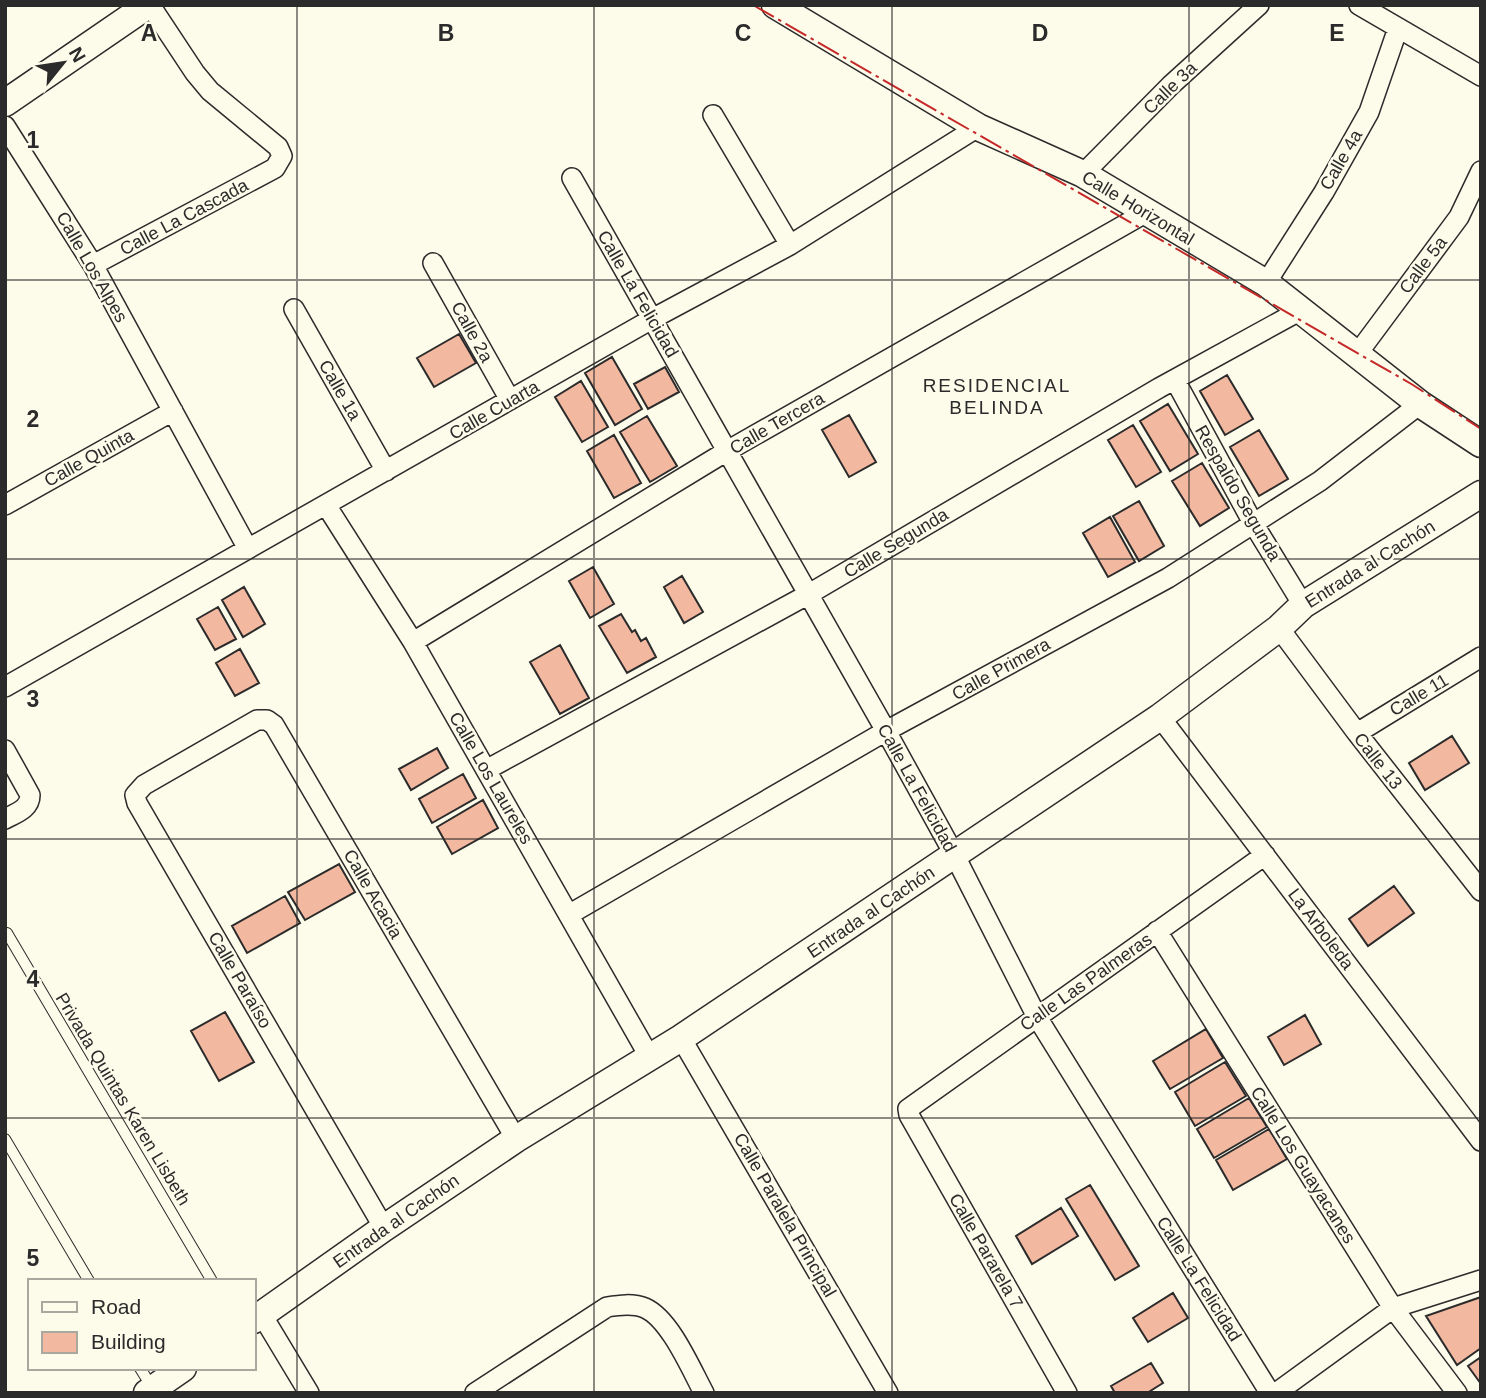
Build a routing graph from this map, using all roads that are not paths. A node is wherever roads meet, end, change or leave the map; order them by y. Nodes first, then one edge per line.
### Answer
1 (149, 5) edge
2 (775, 5) edge
3 (1259, 5) edge
4 (1359, 5) edge
5 (1398, 28) junction
6 (1481, 76) edge
7 (5, 103) edge
8 (713, 115) dead end
9 (5, 126) edge
10 (978, 127) junction
11 (1481, 171) edge
12 (1083, 174) junction
13 (572, 178) dead end
14 (1147, 212) junction
15 (790, 245) junction
16 (433, 263) dead end
17 (93, 265) junction
18 (1266, 283) junction
19 (294, 309) dead end
20 (1301, 310) junction
21 (652, 320) junction
22 (1357, 353) junction
23 (1175, 380) junction
24 (510, 400) junction
25 (1420, 404) junction
26 (173, 411) junction
27 (1480, 442) edge
28 (727, 451) junction
29 (386, 471) junction
30 (1481, 494) edge
31 (5, 505) edge
32 (326, 505) junction
33 (1254, 523) junction
34 (248, 549) junction
35 (808, 594) junction
36 (1303, 605) junction
37 (1279, 628) junction
38 (413, 642) junction
39 (1481, 657) edge
40 (5, 687) edge
41 (1160, 717) junction
42 (886, 731) junction
43 (1357, 733) junction
44 (5, 750) edge
45 (197, 754) joint
46 (486, 770) junction
47 (5, 819) edge
48 (1265, 855) junction
49 (955, 856) junction
50 (1480, 889) edge
51 (570, 914) junction
52 (1157, 931) junction
53 (7, 933) dead end
54 (1037, 1017) junction
55 (681, 1038) junction
56 (649, 1056) junction
57 (908, 1109) joint
58 (5, 1139) edge
59 (516, 1139) junction
60 (1481, 1141) edge
61 (384, 1228) junction
62 (88, 1279) edge
63 (211, 1279) edge
64 (1481, 1280) edge
65 (1393, 1308) junction
66 (258, 1317) edge
67 (179, 1370) edge
68 (149, 1386) edge
69 (496, 1387) edge
70 (309, 1393) edge
71 (475, 1393) edge
72 (704, 1393) edge
73 (888, 1393) edge
74 (1067, 1393) edge
75 (1270, 1393) edge
76 (1276, 1393) edge
77 (1457, 1393) edge

1 - 7 street
1 - 17 street, Calle La Cascada
2 - 10 street, Calle Horizontal
3 - 12 street, Calle 3a
4 - 5 street
5 - 6 street
5 - 18 street, Calle 4a
8 - 15 street
9 - 17 street, Calle Los Alpes
10 - 12 street, Calle Horizontal
10 - 15 street, Calle Cuarta
11 - 22 street, Calle 5a
12 - 14 street, Calle Horizontal
13 - 21 street, Calle La Felicidad
14 - 18 street, Calle Horizontal
14 - 28 street, Calle Tercera
15 - 21 street, Calle Cuarta
16 - 24 street, Calle 2a
17 - 26 street, Calle Los Alpes
18 - 20 street, Calle Horizontal
19 - 29 street, Calle 1a
20 - 22 street, Calle Horizontal
20 - 23 street, Calle Segunda
21 - 24 street, Calle Cuarta
21 - 28 street, Calle La Felicidad
22 - 25 street, Calle Horizontal
23 - 33 street, Respaldo Segunda
23 - 35 street, Calle Segunda
24 - 29 street, Calle Cuarta
25 - 27 street, Calle Horizontal
25 - 33 street, Calle Primera
26 - 31 street, Calle Quinta
26 - 34 street, Calle Los Alpes
28 - 35 street, Calle La Felicidad
28 - 38 street, Calle Tercera
29 - 32 street, Calle Cuarta
30 - 36 street, Entrada al Cachón
32 - 34 street, Calle Cuarta
32 - 38 street, Calle Los Laureles
33 - 36 street, Respaldo Segunda
33 - 42 street, Calle Primera
34 - 40 street, Calle Cuarta
35 - 42 street, Calle La Felicidad
35 - 46 street, Calle Segunda
36 - 37 street, Entrada al Cachón
37 - 41 street, Entrada al Cachón
37 - 43 street, Calle 13
38 - 46 street, Calle Los Laureles
39 - 43 street, Calle 11
41 - 48 street, La Arboleda
41 - 49 street, Entrada al Cachón
42 - 49 street, Calle La Felicidad
42 - 51 street, Calle Primera
43 - 50 street, Calle 13
44 - 47 street
45 - 59 street, Calle Acacia
45 - 61 street, Calle Paraíso
46 - 51 street, Calle Los Laureles
48 - 52 street, Calle Las Palmeras
48 - 60 street, La Arboleda
49 - 54 street, Calle La Felicidad
49 - 55 street, Entrada al Cachón
51 - 56 street, Calle Los Laureles
52 - 54 street, Calle Las Palmeras
52 - 65 street, Calle Los Guayacanes
53 - 63 lane, Privada Quintas Karen Lisbeth
54 - 57 street, Calle Las Palmeras
54 - 75 street, Calle La Felicidad
55 - 56 street, Entrada al Cachón
55 - 73 street, Calle Paralela Principal
56 - 59 street, Entrada al Cachón
57 - 74 street, Calle Pararela 7
58 - 62 lane
59 - 61 street, Entrada al Cachón
61 - 66 street, Entrada al Cachón
64 - 65 street
65 - 76 street
65 - 77 street, Calle Los Guayacanes
66 - 70 street
67 - 68 street
69 - 71 street
69 - 72 street

